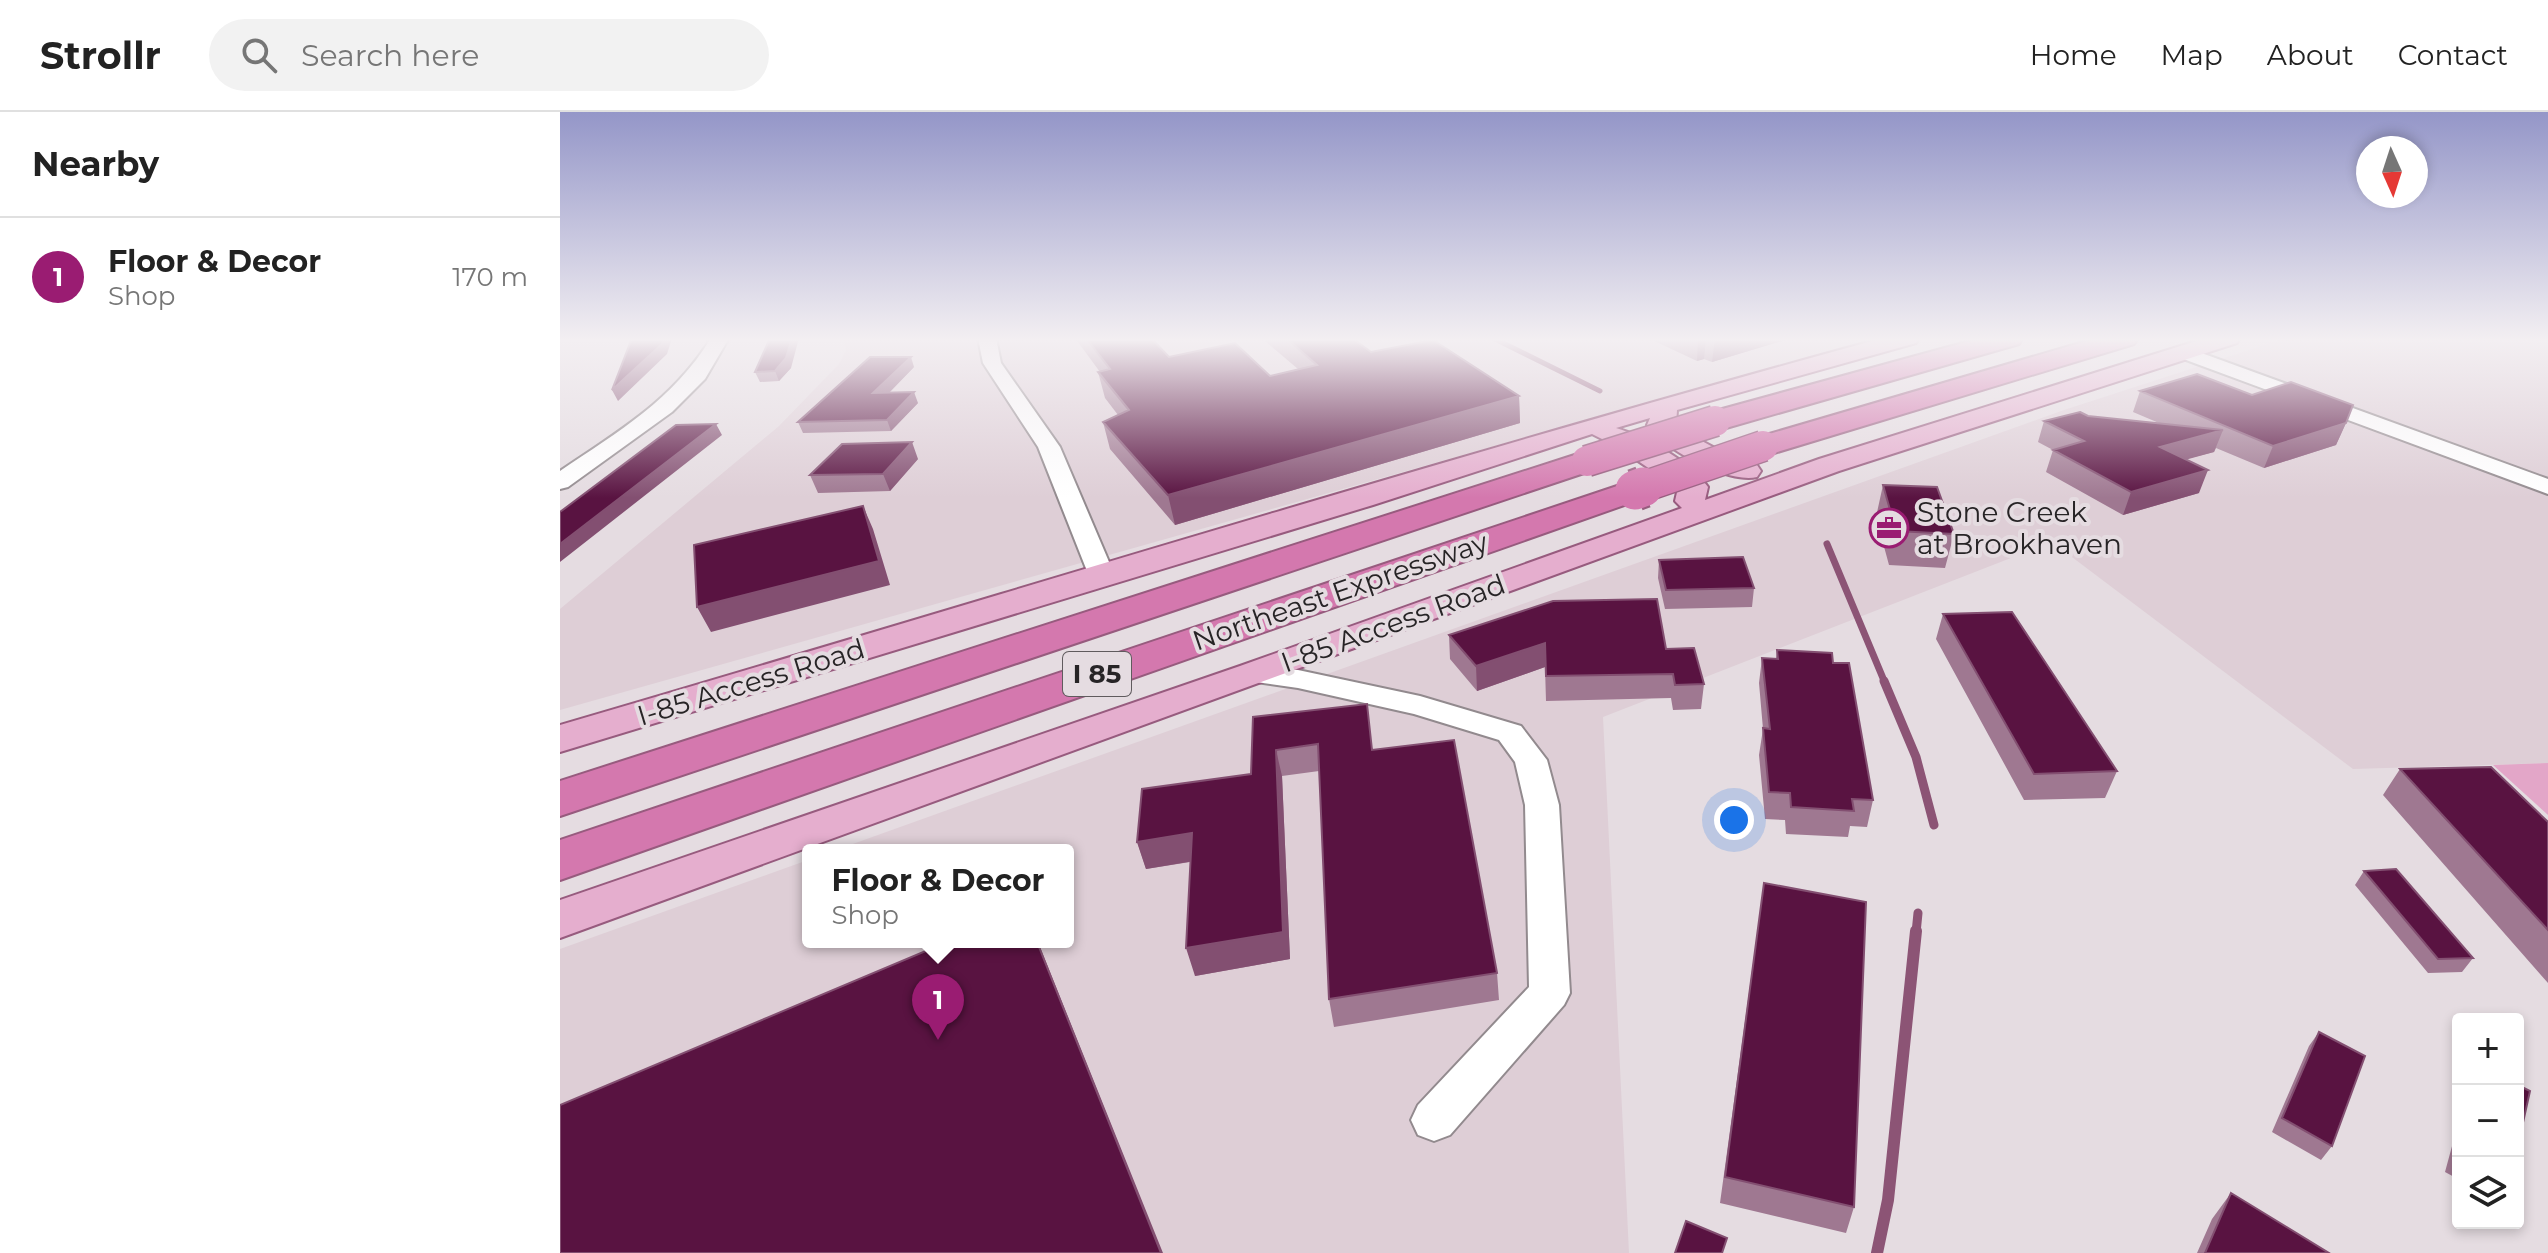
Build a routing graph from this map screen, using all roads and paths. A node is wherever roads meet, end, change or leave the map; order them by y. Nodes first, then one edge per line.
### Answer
1 (682, 391) edge
2 (1010, 391) edge
3 (1723, 391) edge
4 (1727, 391) edge
5 (1821, 391) edge
6 (1947, 391) edge
7 (2063, 391) edge
8 (2289, 391) edge
9 (1626, 440) junction
10 (1587, 444) junction
11 (1520, 447) junction
12 (1829, 465) junction
13 (560, 482) edge
14 (2548, 487) edge
15 (1677, 519) junction
16 (1102, 576) junction
17 (1253, 674) junction
18 (560, 739) edge
19 (560, 799) edge
20 (560, 860) edge
21 (560, 919) edge
22 (1434, 1120) dead end

1 - 13 street
2 - 16 street
3 - 12 main road
4 - 10 main road, I-85 Access Road
5 - 10 highway, Northeast Expressway / I 85, bridge
6 - 20 highway, Northeast Expressway / I 85, bridge
7 - 12 main road, I-85 Access Road
8 - 14 street
9 - 10 main road
9 - 11 main road
9 - 15 main road
10 - 11 main road, I-85 Access Road
10 - 19 highway, Northeast Expressway / I 85
11 - 16 main road, I-85 Access Road
12 - 15 main road, I-85 Access Road
15 - 17 main road, I-85 Access Road
16 - 18 main road, I-85 Access Road
17 - 21 main road, I-85 Access Road
17 - 22 street

